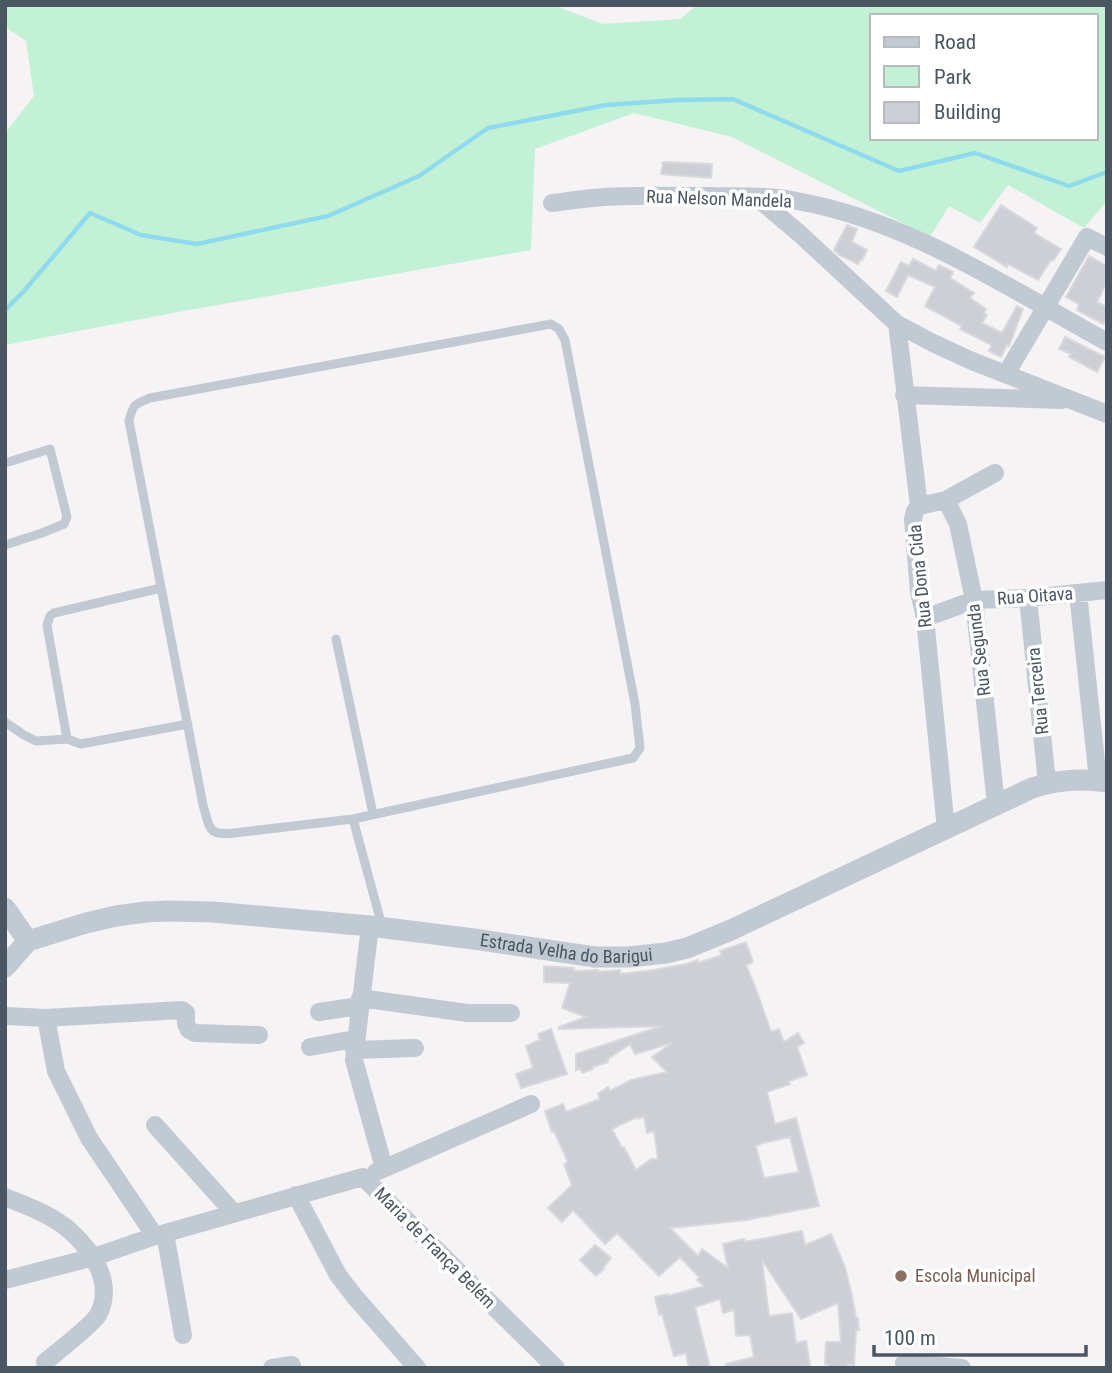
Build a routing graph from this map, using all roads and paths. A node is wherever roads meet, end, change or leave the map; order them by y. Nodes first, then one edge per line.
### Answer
1 (756, 197) junction
2 (552, 203) dead end
3 (1107, 247) edge
4 (1045, 308) junction
5 (897, 324) junction
6 (1107, 342) edge
7 (1006, 374) junction
8 (904, 395) junction
9 (1074, 401) junction
10 (1107, 414) edge
11 (5, 463) edge
12 (995, 473) dead end
13 (946, 500) junction
14 (919, 506) junction
15 (5, 545) edge
16 (161, 587) junction
17 (1107, 590) edge
18 (1078, 593) junction
19 (1028, 598) junction
20 (974, 600) junction
21 (925, 618) junction
22 (336, 639) dead end
23 (5, 722) edge
24 (188, 724) junction
25 (67, 739) junction
26 (1102, 781) edge
27 (1047, 783) junction
28 (996, 804) junction
29 (373, 814) junction
30 (353, 819) junction
31 (946, 829) junction
32 (5, 908) edge
33 (377, 926) junction
34 (28, 941) junction
35 (5, 967) edge
36 (360, 1002) junction
37 (319, 1012) dead end
38 (511, 1013) dead end
39 (5, 1016) edge
40 (46, 1018) junction
41 (259, 1035) dead end
42 (355, 1045) junction
43 (310, 1047) dead end
44 (415, 1048) dead end
45 (531, 1104) dead end
46 (155, 1125) dead end
47 (384, 1168) junction
48 (363, 1177) junction
49 (296, 1195) junction
50 (5, 1197) edge
51 (234, 1213) junction
52 (160, 1234) junction
53 (94, 1257) junction
54 (5, 1280) edge
55 (183, 1335) dead end
56 (45, 1362) dead end
57 (292, 1365) dead end
58 (905, 1365) edge
59 (272, 1368) edge
60 (417, 1368) edge
61 (556, 1368) edge
62 (962, 1368) edge

1 - 2 street, Rua Nelson Mandela
1 - 4 street, Rua Nelson Mandela
1 - 5 street
3 - 4 street
4 - 6 street, Rua Nelson Mandela
4 - 7 street
5 - 7 street
5 - 8 street, Rua Dona Cida
7 - 9 street
8 - 9 street
8 - 14 street, Rua Dona Cida
9 - 10 street
11 - 15 lane
12 - 13 street
13 - 14 street
13 - 20 street, Rua Segunda
14 - 21 street, Rua Dona Cida
16 - 24 lane
16 - 25 lane
16 - 29 lane
17 - 18 street, Rua Oitava
18 - 19 street, Rua Oitava
18 - 26 street
19 - 20 street, Rua Oitava
19 - 27 street, Rua Terceira
20 - 21 street, Rua Oitava
20 - 28 street, Rua Segunda
21 - 31 street, Rua Dona Cida
22 - 29 lane
23 - 25 lane
24 - 25 lane
24 - 30 lane
26 - 27 street, Estrada Velha do Barigui
27 - 28 street, Estrada Velha do Barigui
28 - 31 street, Estrada Velha do Barigui
29 - 30 lane
30 - 33 lane
31 - 33 street, Estrada Velha do Barigui
32 - 34 street
33 - 34 street, Estrada Velha do Barigui
33 - 36 street
34 - 35 street
36 - 37 street
36 - 38 street
36 - 42 street
39 - 40 street
40 - 41 street
40 - 52 street
42 - 43 street
42 - 44 street
42 - 47 street
45 - 47 street
46 - 51 street
47 - 48 street
48 - 49 street, Maria de França Belém
48 - 61 street, Maria de França Belém
49 - 51 street, Maria de França Belém
49 - 60 street
50 - 53 street
51 - 52 street, Maria de França Belém
52 - 53 street, Maria de França Belém
52 - 55 street
53 - 54 street, Maria de França Belém
53 - 56 street
57 - 59 street
58 - 62 street

